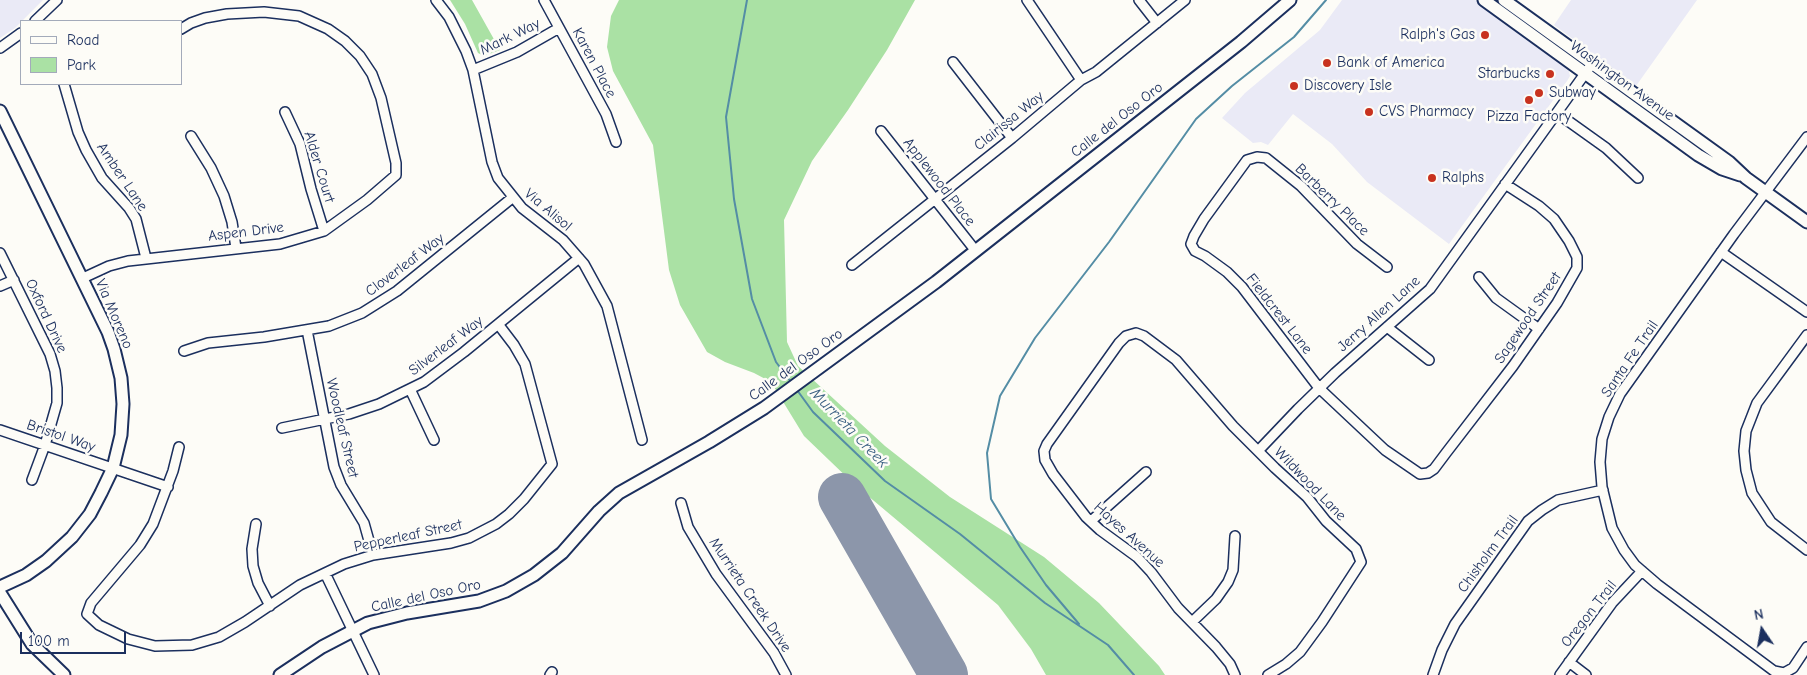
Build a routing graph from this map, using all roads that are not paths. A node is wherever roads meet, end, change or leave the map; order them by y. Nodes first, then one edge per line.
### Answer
1 (57, 0) edge
2 (436, 0) edge
3 (544, 0) edge
4 (1027, 0) edge
5 (1139, 0) edge
6 (1185, 0) edge
7 (1290, 0) edge
8 (1484, 0) edge
9 (1496, 0) edge
10 (1508, 3) edge
11 (36, 20) edge
12 (1511, 20) junction
13 (1157, 23) junction
14 (182, 28) edge
15 (559, 28) junction
16 (20, 34) edge
17 (1557, 38) junction
18 (0, 48) edge
19 (953, 62) dead end
20 (1588, 68) junction
21 (472, 70) junction
22 (1081, 80) junction
23 (64, 85) edge
24 (0, 111) edge
25 (285, 112) dead end
26 (1556, 113) junction
27 (881, 131) dead end
28 (191, 136) dead end
29 (1807, 137) edge
30 (1012, 138) junction
31 (616, 142) dead end
32 (1256, 157) joint
33 (1638, 178) dead end
34 (1505, 184) junction
35 (1767, 192) junction
36 (512, 198) junction
37 (935, 199) junction
38 (1807, 222) edge
39 (324, 231) junction
40 (236, 248) junction
41 (975, 250) junction
42 (1722, 252) junction
43 (0, 253) edge
44 (146, 258) junction
45 (579, 258) junction
46 (852, 265) dead end
47 (1387, 267) dead end
48 (1479, 277) dead end
49 (83, 278) junction
50 (14, 280) junction
51 (0, 286) edge
52 (1807, 312) edge
53 (498, 324) junction
54 (1387, 327) junction
55 (1539, 329) junction
56 (307, 330) junction
57 (1807, 335) edge
58 (1126, 336) joint
59 (184, 351) dead end
60 (1429, 360) dead end
61 (1319, 388) junction
62 (410, 389) junction
63 (324, 419) junction
64 (282, 428) dead end
65 (0, 430) edge
66 (434, 440) dead end
67 (642, 440) dead end
68 (45, 446) junction
69 (179, 447) dead end
70 (1258, 451) junction
71 (113, 468) junction
72 (1146, 472) dead end
73 (1428, 473) joint
74 (32, 480) dead end
75 (168, 487) junction
76 (1603, 490) junction
77 (681, 503) dead end
78 (1091, 521) junction
79 (256, 524) dead end
80 (1235, 536) dead end
81 (1807, 550) edge
82 (373, 555) junction
83 (1642, 571) junction
84 (324, 573) junction
85 (0, 588) edge
86 (0, 593) edge
87 (270, 606) junction
88 (1192, 622) junction
89 (353, 630) junction
90 (1807, 648) edge
91 (1568, 662) junction
92 (64, 675) edge
93 (280, 675) edge
94 (374, 675) edge
95 (786, 675) edge
96 (1235, 675) edge
97 (1268, 675) edge
98 (1433, 675) edge
99 (1560, 675) edge
100 (1586, 675) edge

1 - 11 street
2 - 21 street, Via Alisol
3 - 15 street, Karen Place
4 - 22 street
5 - 13 street
6 - 13 street, Clairissa Way
7 - 41 main road, Calle del Oso Oro
8 - 12 main road, Washington Avenue
9 - 10 main road, Washington Avenue
10 - 17 main road, Washington Avenue
12 - 17 main road
12 - 20 main road, Washington Avenue
13 - 22 street, Clairissa Way
14 - 39 street, Aspen Drive
15 - 21 street, Mark Way
15 - 31 street, Karen Place
16 - 18 street
17 - 20 main road, Washington Avenue
19 - 30 street
20 - 26 street, Jerry Allen Lane
20 - 35 main road, Washington Avenue
21 - 36 street, Via Alisol
22 - 30 street, Clairissa Way
23 - 44 street, Amber Lane
24 - 49 main road, Via Moreno
25 - 39 street, Alder Court
26 - 33 street
26 - 34 street, Jerry Allen Lane
27 - 37 street, Applewood Place
28 - 40 street
29 - 35 street, Santa Fe Trail
30 - 37 street, Clairissa Way
32 - 47 street, Barberry Place
32 - 61 street, Fieldcrest Lane
34 - 54 street, Jerry Allen Lane
34 - 55 street, Sagewood Street
35 - 38 main road, Washington Avenue
35 - 42 street, Santa Fe Trail
36 - 45 street, Via Alisol
36 - 56 street, Cloverleaf Way
37 - 41 street, Applewood Place
37 - 46 street, Clairissa Way
39 - 40 street, Aspen Drive
40 - 44 street, Aspen Drive
41 - 89 main road, Calle del Oso Oro
42 - 52 street
42 - 76 street, Santa Fe Trail
43 - 50 street, Oxford Drive
44 - 49 street, Aspen Drive
45 - 53 street, Silverleaf Way
45 - 67 street, Via Alisol
48 - 55 street
49 - 71 main road, Via Moreno
50 - 51 street
50 - 68 street, Oxford Drive
53 - 62 street, Silverleaf Way
53 - 82 street, Pepperleaf Street
54 - 60 street
54 - 61 street, Jerry Allen Lane
55 - 73 street, Sagewood Street
56 - 59 street, Cloverleaf Way
56 - 63 street, Woodleaf Street
57 - 81 street
58 - 70 street, Wildwood Lane
58 - 78 street, Hayes Avenue
61 - 70 street, Jerry Allen Lane
61 - 73 street, Fieldcrest Lane
62 - 63 street, Silverleaf Way
62 - 66 street
63 - 64 street, Silverleaf Way
63 - 82 street, Woodleaf Street
65 - 68 street, Bristol Way
68 - 71 street, Bristol Way
68 - 74 street, Oxford Drive
69 - 75 street
70 - 97 street, Wildwood Lane
71 - 75 street, Bristol Way
71 - 85 main road, Via Moreno
72 - 78 street
75 - 87 street, Pepperleaf Street
76 - 83 street, Santa Fe Trail
76 - 98 street, Chisholm Trail
77 - 95 street, Murrieta Creek Drive
78 - 88 street, Hayes Avenue
79 - 87 street
80 - 88 street
82 - 84 street, Pepperleaf Street
83 - 90 street, Santa Fe Trail
83 - 91 street, Oregon Trail
84 - 87 street, Pepperleaf Street
84 - 89 street
86 - 92 main road
88 - 96 street, Hayes Avenue
89 - 93 main road, Calle del Oso Oro
89 - 94 street
91 - 99 street, Oregon Trail
91 - 100 street

